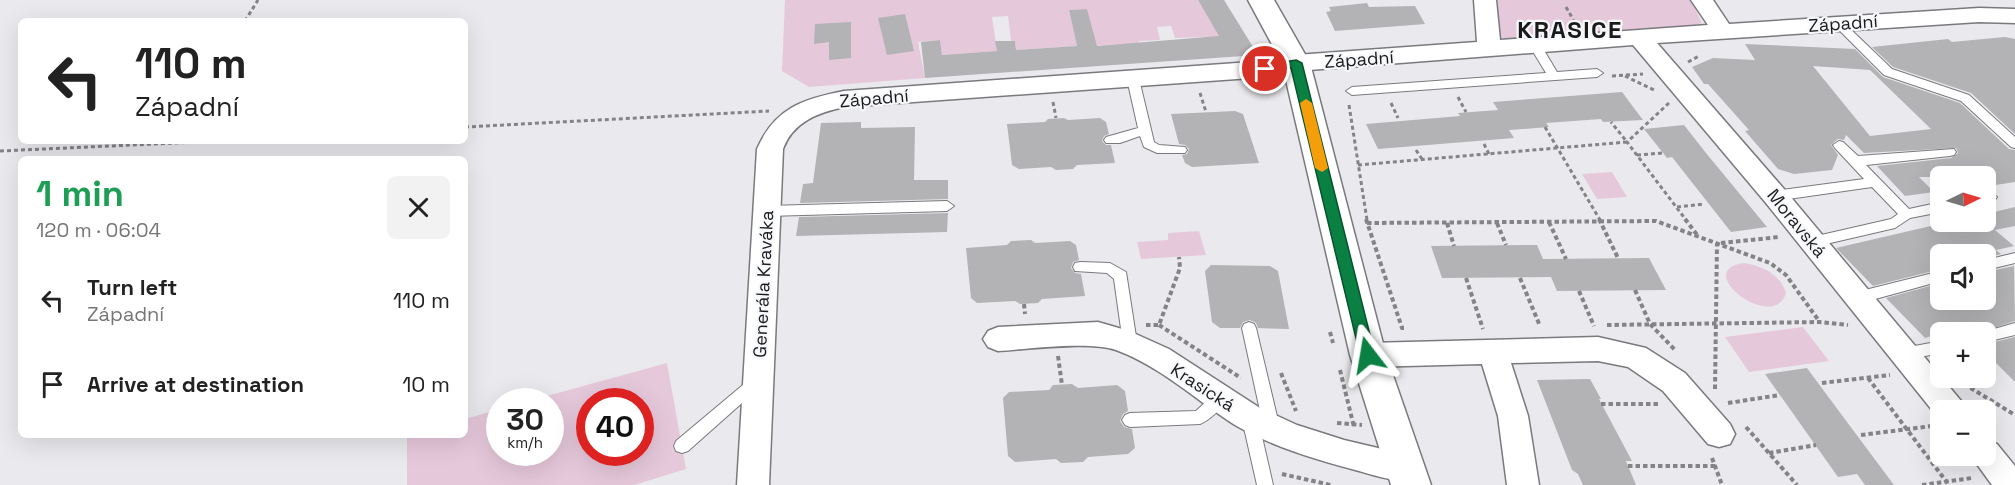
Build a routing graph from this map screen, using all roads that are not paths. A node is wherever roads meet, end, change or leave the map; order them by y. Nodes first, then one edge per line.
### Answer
1 (1261, 0) edge
2 (1485, 0) edge
3 (1702, 0) edge
4 (1884, 0) edge
5 (2015, 16) edge
6 (1904, 20) junction
7 (1839, 24) junction
8 (1723, 31) junction
9 (1640, 38) junction
10 (1534, 45) junction
11 (1489, 49) junction
12 (1296, 63) junction
13 (1597, 73) dead end
14 (1554, 76) junction
15 (1132, 79) junction
16 (1352, 91) dead end
17 (815, 106) joint
18 (1144, 130) junction
19 (1110, 140) dead end
20 (1839, 144) dead end
21 (2015, 144) edge
22 (1181, 150) dead end
23 (1950, 152) dead end
24 (1856, 161) junction
25 (1875, 182) junction
26 (1775, 196) junction
27 (947, 206) dead end
28 (1930, 209) edge
29 (766, 211) junction
30 (1906, 213) junction
31 (1812, 242) junction
32 (2015, 258) edge
33 (1996, 263) edge
34 (1080, 267) dead end
35 (1930, 279) edge
36 (1857, 298) junction
37 (1249, 328) dead end
38 (2015, 329) edge
39 (1996, 334) edge
40 (1489, 335) junction
41 (998, 339) dead end
42 (1131, 343) junction
43 (1930, 351) edge
44 (1353, 359) junction
45 (1898, 364) junction
46 (758, 380) junction
47 (1219, 399) junction
48 (1939, 400) edge
49 (1130, 420) dead end
50 (1261, 423) junction
51 (1725, 429) road end
52 (682, 446) dead end
53 (1981, 466) edge
54 (1408, 476) edge
55 (753, 485) edge
56 (1265, 485) edge
57 (1523, 485) edge
58 (2012, 485) edge

1 - 12 street, Krasická
2 - 11 street
3 - 8 street
4 - 6 street, Západní
5 - 6 street, Západní
6 - 7 street, Západní
7 - 8 street, Západní
7 - 21 lane
8 - 9 street, Západní
9 - 10 street, Západní
9 - 26 street, Moravská
10 - 11 street, Západní
10 - 14 lane
11 - 12 street, Západní
12 - 15 street, Západní
12 - 44 street, Krasická
13 - 14 lane
14 - 16 lane
15 - 17 street, Západní
15 - 18 lane
17 - 29 street, Generála Kraváka
18 - 19 lane
18 - 22 lane
20 - 24 lane
23 - 24 lane
24 - 25 lane
25 - 26 lane
25 - 30 lane
26 - 31 street, Moravská
27 - 29 lane
28 - 30 lane
29 - 46 street, Generála Kraváka
30 - 31 lane
31 - 36 street, Moravská
32 - 33 lane
34 - 42 lane
35 - 36 lane
36 - 45 street, Moravská
37 - 50 lane
38 - 39 lane
40 - 44 street
40 - 51 street
40 - 57 street
41 - 42 street, Krasická
42 - 47 street, Krasická
43 - 45 lane
44 - 54 street, Krasická
45 - 48 street, Moravská
46 - 52 lane
46 - 55 street, Generála Kraváka
47 - 49 lane
47 - 50 street, Krasická
50 - 54 street, Krasická
50 - 56 lane
53 - 58 street

